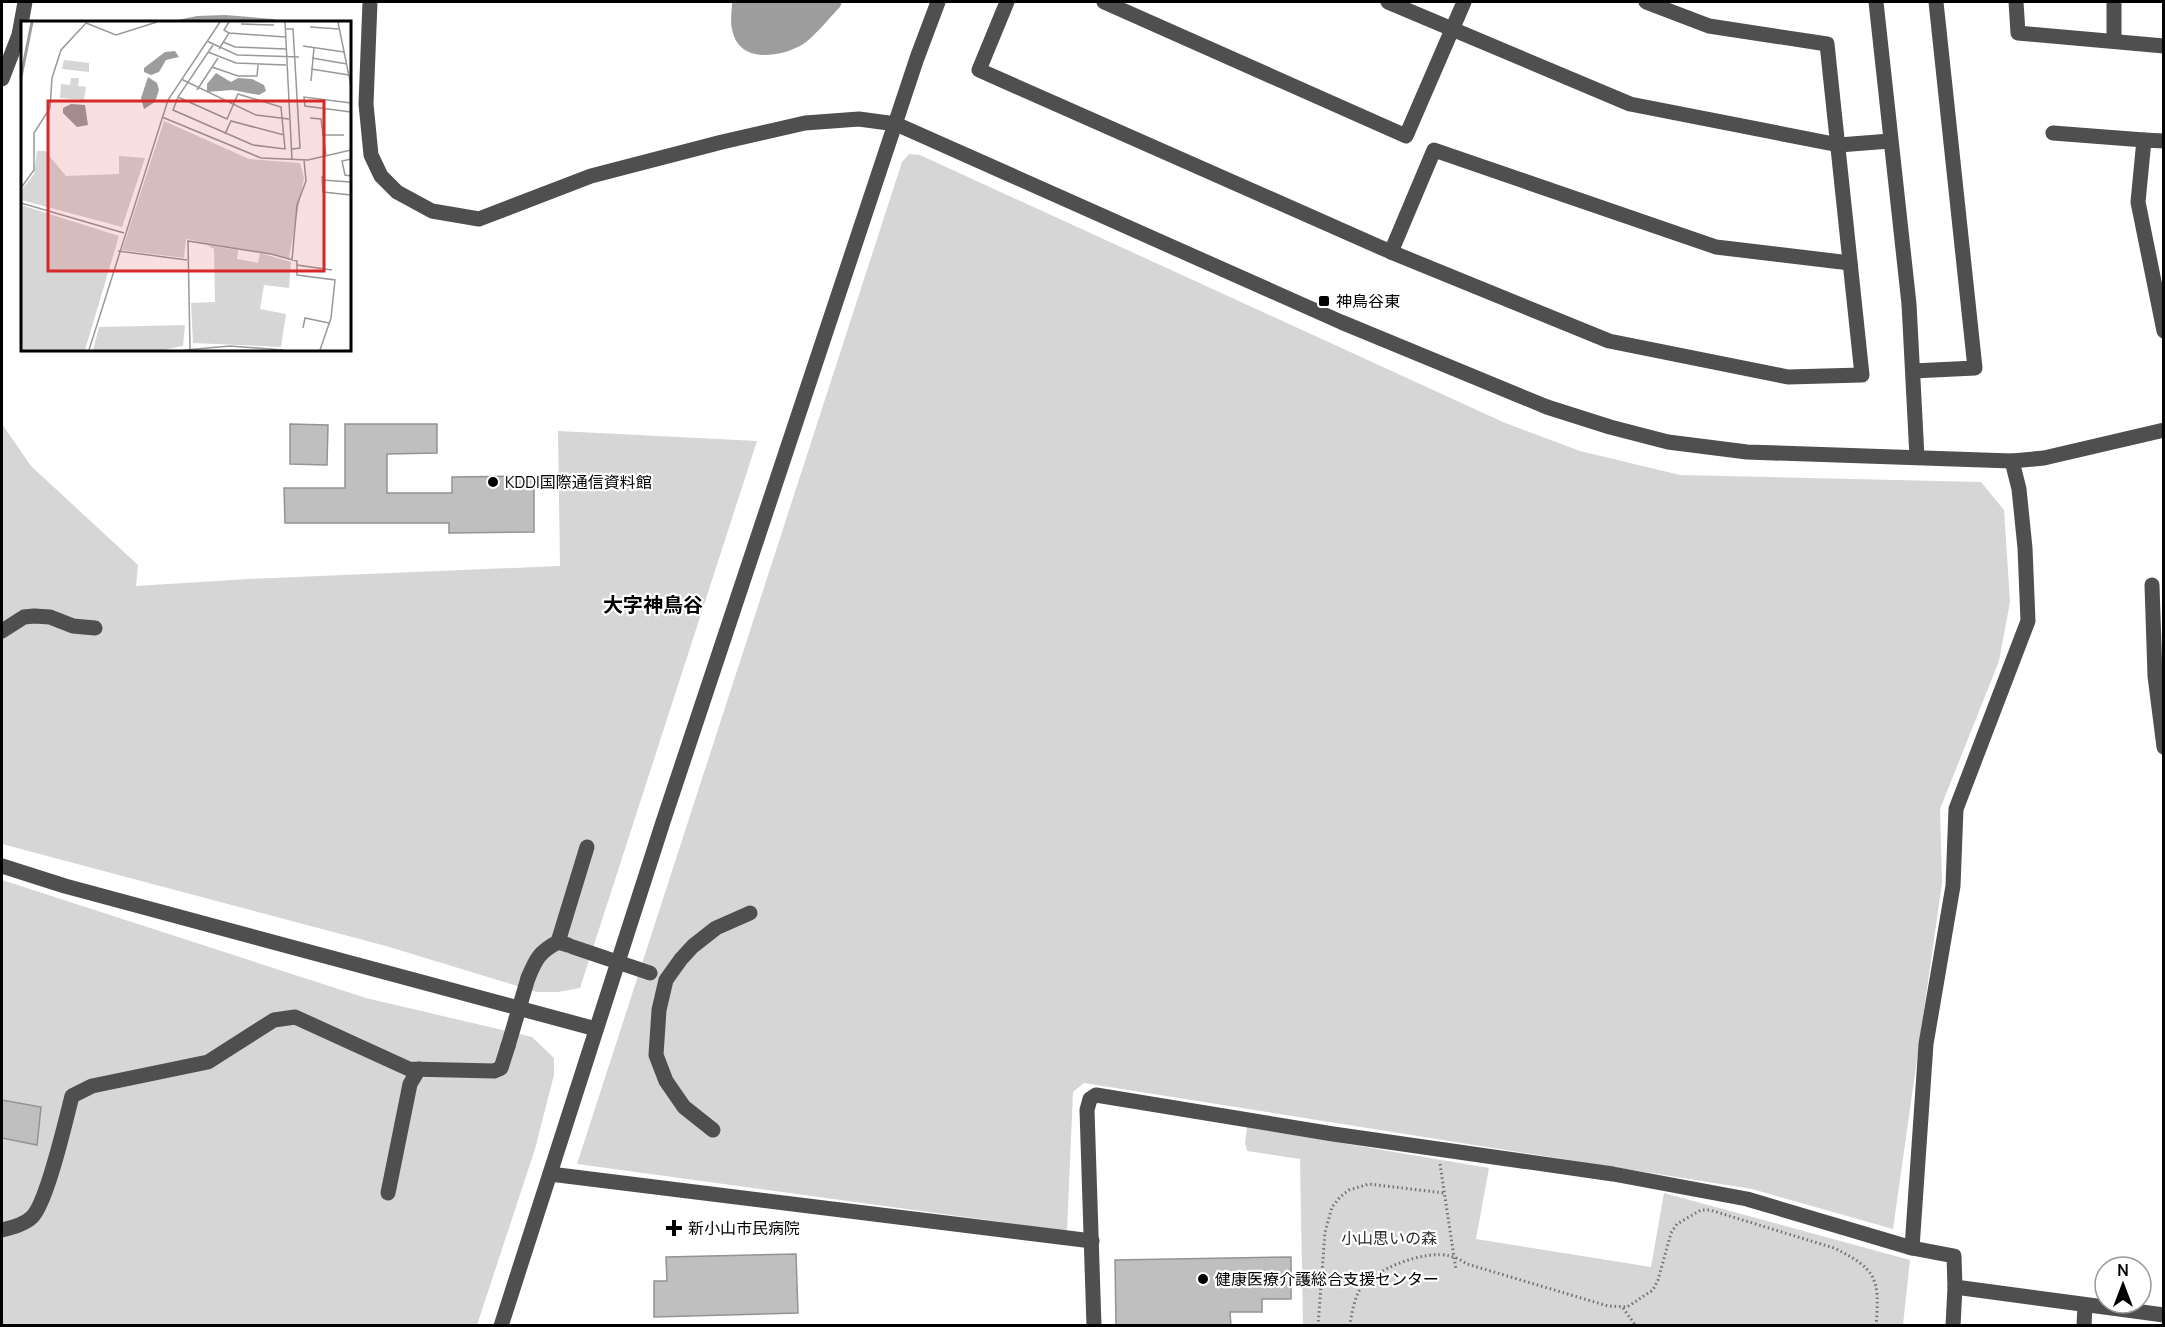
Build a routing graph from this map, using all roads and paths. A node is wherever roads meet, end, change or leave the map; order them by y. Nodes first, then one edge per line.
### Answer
1 (25, 2) edge
2 (370, 2) edge
3 (938, 2) edge
4 (1007, 2) edge
5 (1104, 2) edge
6 (1388, 2) edge
7 (1464, 2) edge
8 (1646, 2) edge
9 (1876, 2) edge
10 (1936, 2) edge
11 (2016, 2) edge
12 (2114, 2) edge
13 (22, 21) edge
14 (21, 24) edge
15 (1452, 28) junction
16 (2114, 40) junction
17 (2163, 46) edge
18 (2, 79) edge
19 (896, 124) junction
20 (2053, 133) dead end
21 (2144, 140) junction
22 (1890, 141) junction
23 (2163, 141) edge
24 (1839, 145) junction
25 (1391, 252) junction
26 (1850, 263) junction
27 (2157, 263) edge
28 (2163, 331) edge
29 (1913, 371) junction
30 (2163, 430) edge
31 (1917, 457) junction
32 (2012, 461) junction
33 (2152, 585) dead end
34 (2158, 615) edge
35 (95, 628) dead end
36 (2, 631) edge
37 (2161, 712) edge
38 (2163, 747) edge
39 (587, 847) dead end
40 (2, 866) edge
41 (750, 913) dead end
42 (558, 942) junction
43 (666, 980) junction
44 (596, 1029) junction
45 (419, 1070) junction
46 (713, 1130) dead end
47 (1440, 1159) dead end
48 (550, 1174) junction
49 (388, 1193) dead end
50 (1444, 1193) junction
51 (2, 1230) edge
52 (1092, 1241) junction
53 (1912, 1248) junction
54 (1455, 1258) junction
55 (1456, 1270) dead end
56 (1955, 1287) junction
57 (2085, 1305) junction
58 (1623, 1307) junction
59 (2163, 1314) edge
60 (501, 1326) edge
61 (1094, 1326) edge
62 (1318, 1326) edge
63 (1350, 1326) edge
64 (1636, 1326) edge
65 (1876, 1326) edge
66 (1953, 1326) edge
67 (2084, 1326) edge

1 - 13 street
2 - 19 street
3 - 19 street
4 - 25 street
5 - 15 street
6 - 15 street
7 - 15 street
8 - 24 street
9 - 22 street
10 - 29 street
11 - 16 street
12 - 16 street
14 - 18 street
15 - 24 street
16 - 17 street
19 - 31 street
19 - 44 street
20 - 21 street
21 - 23 street
21 - 27 street
22 - 24 street
22 - 29 street
24 - 26 street
25 - 26 street
25 - 26 street
27 - 28 street
29 - 31 street
30 - 32 street
31 - 32 street
32 - 53 street
33 - 34 street
34 - 37 street
35 - 36 street
37 - 38 street
39 - 42 street
40 - 44 street
41 - 43 street
42 - 43 street, bridge
42 - 45 street, bridge
43 - 46 street
44 - 48 street
45 - 49 street
45 - 51 street
47 - 50 path
48 - 52 street
48 - 60 street
50 - 54 path
50 - 62 path
52 - 53 street
52 - 61 street
53 - 56 street
54 - 55 path
54 - 58 path
54 - 63 path
56 - 57 street
56 - 66 street
57 - 59 street
57 - 67 street
58 - 64 path
58 - 65 path

